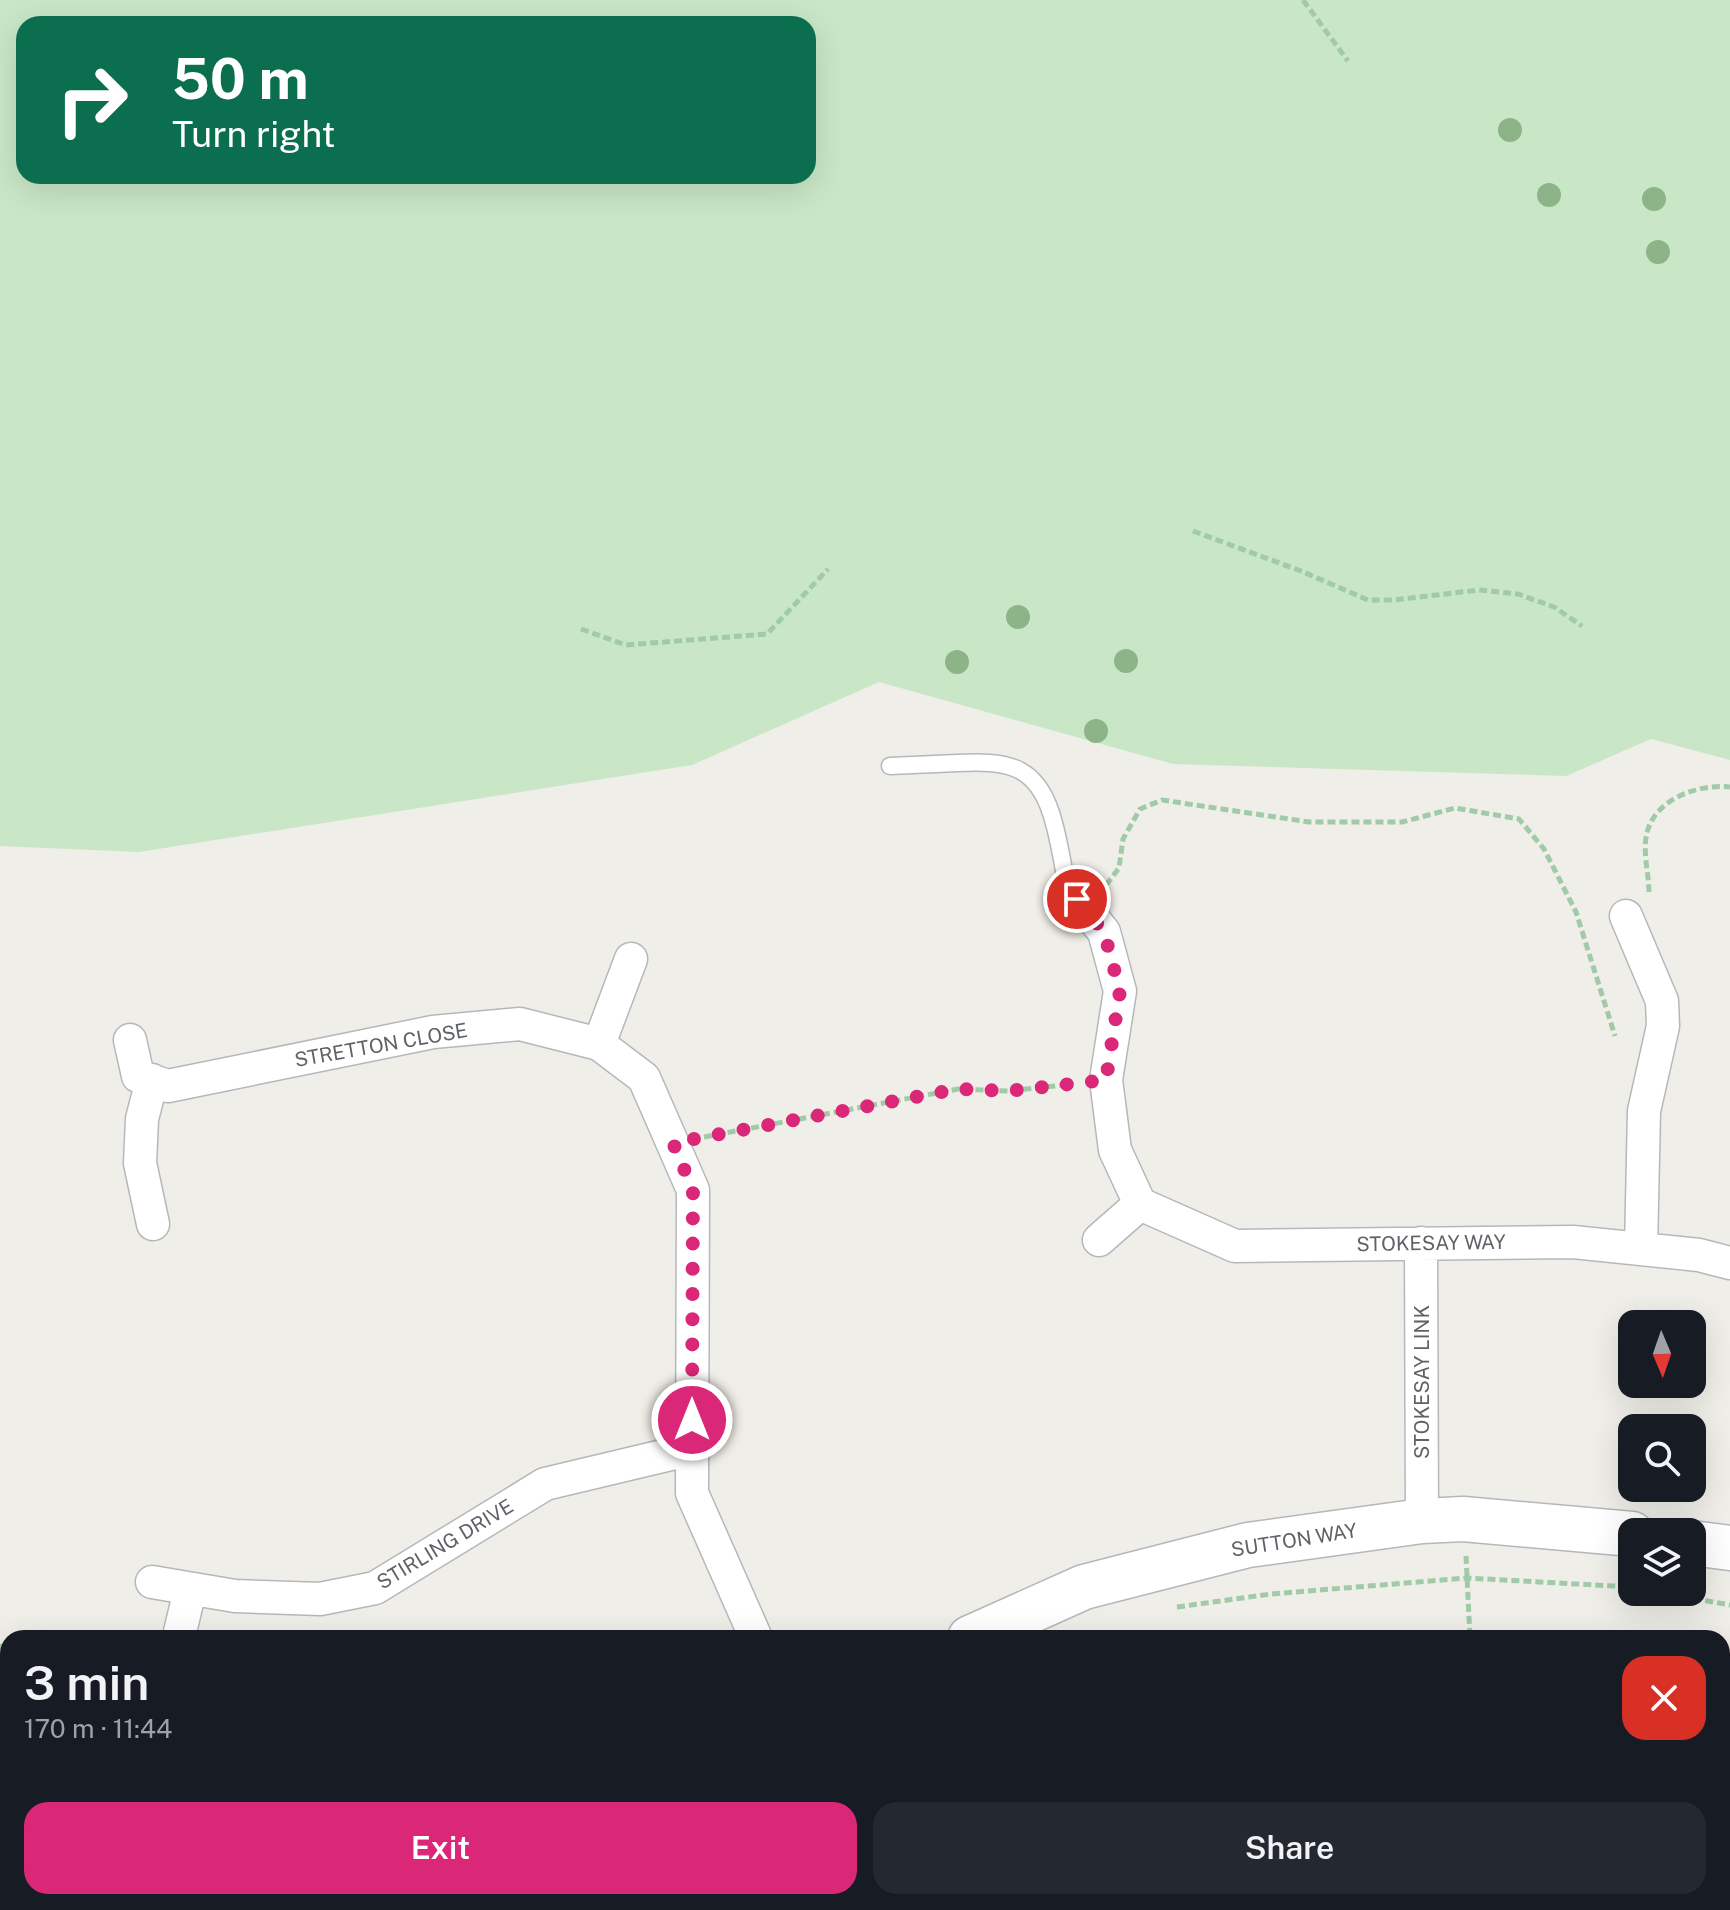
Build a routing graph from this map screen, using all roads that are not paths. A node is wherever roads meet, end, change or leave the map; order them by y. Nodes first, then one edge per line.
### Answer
1 (890, 766) dead end
2 (1067, 886) joint
3 (1626, 916) road end
4 (631, 959) dead end
5 (130, 1040) dead end
6 (599, 1044) junction
7 (152, 1080) junction
8 (1140, 1204) junction
9 (153, 1224) dead end
10 (1099, 1240) dead end
11 (1421, 1243) junction
12 (1641, 1249) junction
13 (1730, 1263) edge
14 (692, 1449) junction
15 (1443, 1520) junction
16 (1618, 1533) edge
17 (1706, 1545) edge
18 (1730, 1548) edge
19 (152, 1582) dead end
20 (190, 1590) junction
21 (180, 1630) edge
22 (752, 1630) edge
23 (989, 1630) edge

1 - 2 lane
2 - 8 street
3 - 12 street
4 - 6 street
5 - 7 street
6 - 7 street, STRETTON CLOSE
6 - 14 street, STRETTON CLOSE
7 - 9 street
8 - 10 street
8 - 11 street, STOKESAY WAY
11 - 12 street, STOKESAY WAY
11 - 15 street, STOKESAY LINK
12 - 13 street, STOKESAY WAY
14 - 20 street, STIRLING DRIVE
14 - 22 street, STRETTON CLOSE
15 - 16 street, SUTTON WAY
15 - 23 street, SUTTON WAY
17 - 18 street
19 - 20 street, STIRLING DRIVE
20 - 21 street

